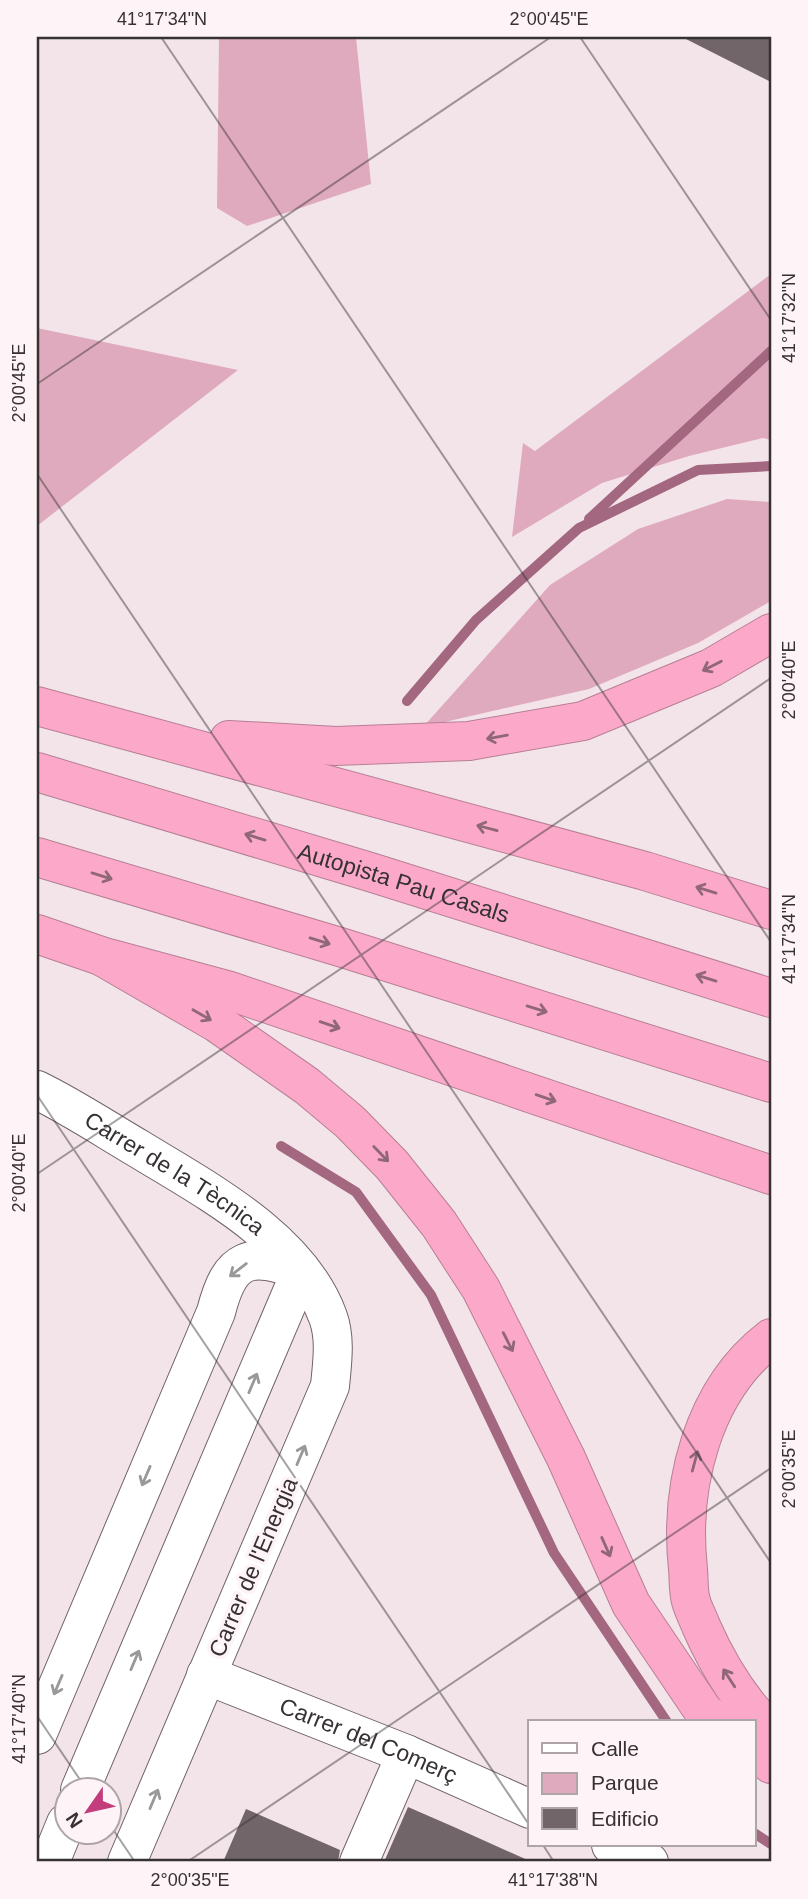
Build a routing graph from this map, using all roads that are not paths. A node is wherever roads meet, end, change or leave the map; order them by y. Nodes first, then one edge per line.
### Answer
1 (771, 633) edge
2 (37, 706) edge
3 (156, 737) junction
4 (37, 772) edge
5 (37, 857) edge
6 (771, 910) edge
7 (37, 934) edge
8 (101, 956) junction
9 (771, 998) edge
10 (771, 1083) edge
11 (37, 1090) edge
12 (771, 1175) edge
13 (301, 1270) junction
14 (771, 1338) edge
15 (206, 1675) junction
16 (715, 1720) edge
17 (771, 1732) edge
18 (37, 1735) edge
19 (756, 1752) edge
20 (406, 1754) junction
21 (771, 1764) edge
22 (86, 1776) edge
23 (528, 1808) edge
24 (613, 1846) edge
25 (127, 1862) edge
26 (359, 1862) edge
27 (649, 1862) edge

1 -> 3 highway
2 - 3 highway
6 -> 3 highway
9 -> 4 highway, Autopista Pau Casals
5 -> 10 highway
7 - 8 highway
8 -> 12 highway
8 -> 16 highway
11 - 13 street, Carrer de la Tècnica
15 -> 13 street, Carrer de l'Energia
13 -> 18 street
22 -> 13 street
17 -> 14 highway
15 - 20 street, Carrer del Comerç
25 -> 15 street, Carrer de l'Energia
19 - 21 highway
20 - 23 street, Carrer del Comerç
20 - 26 street
24 - 27 street

